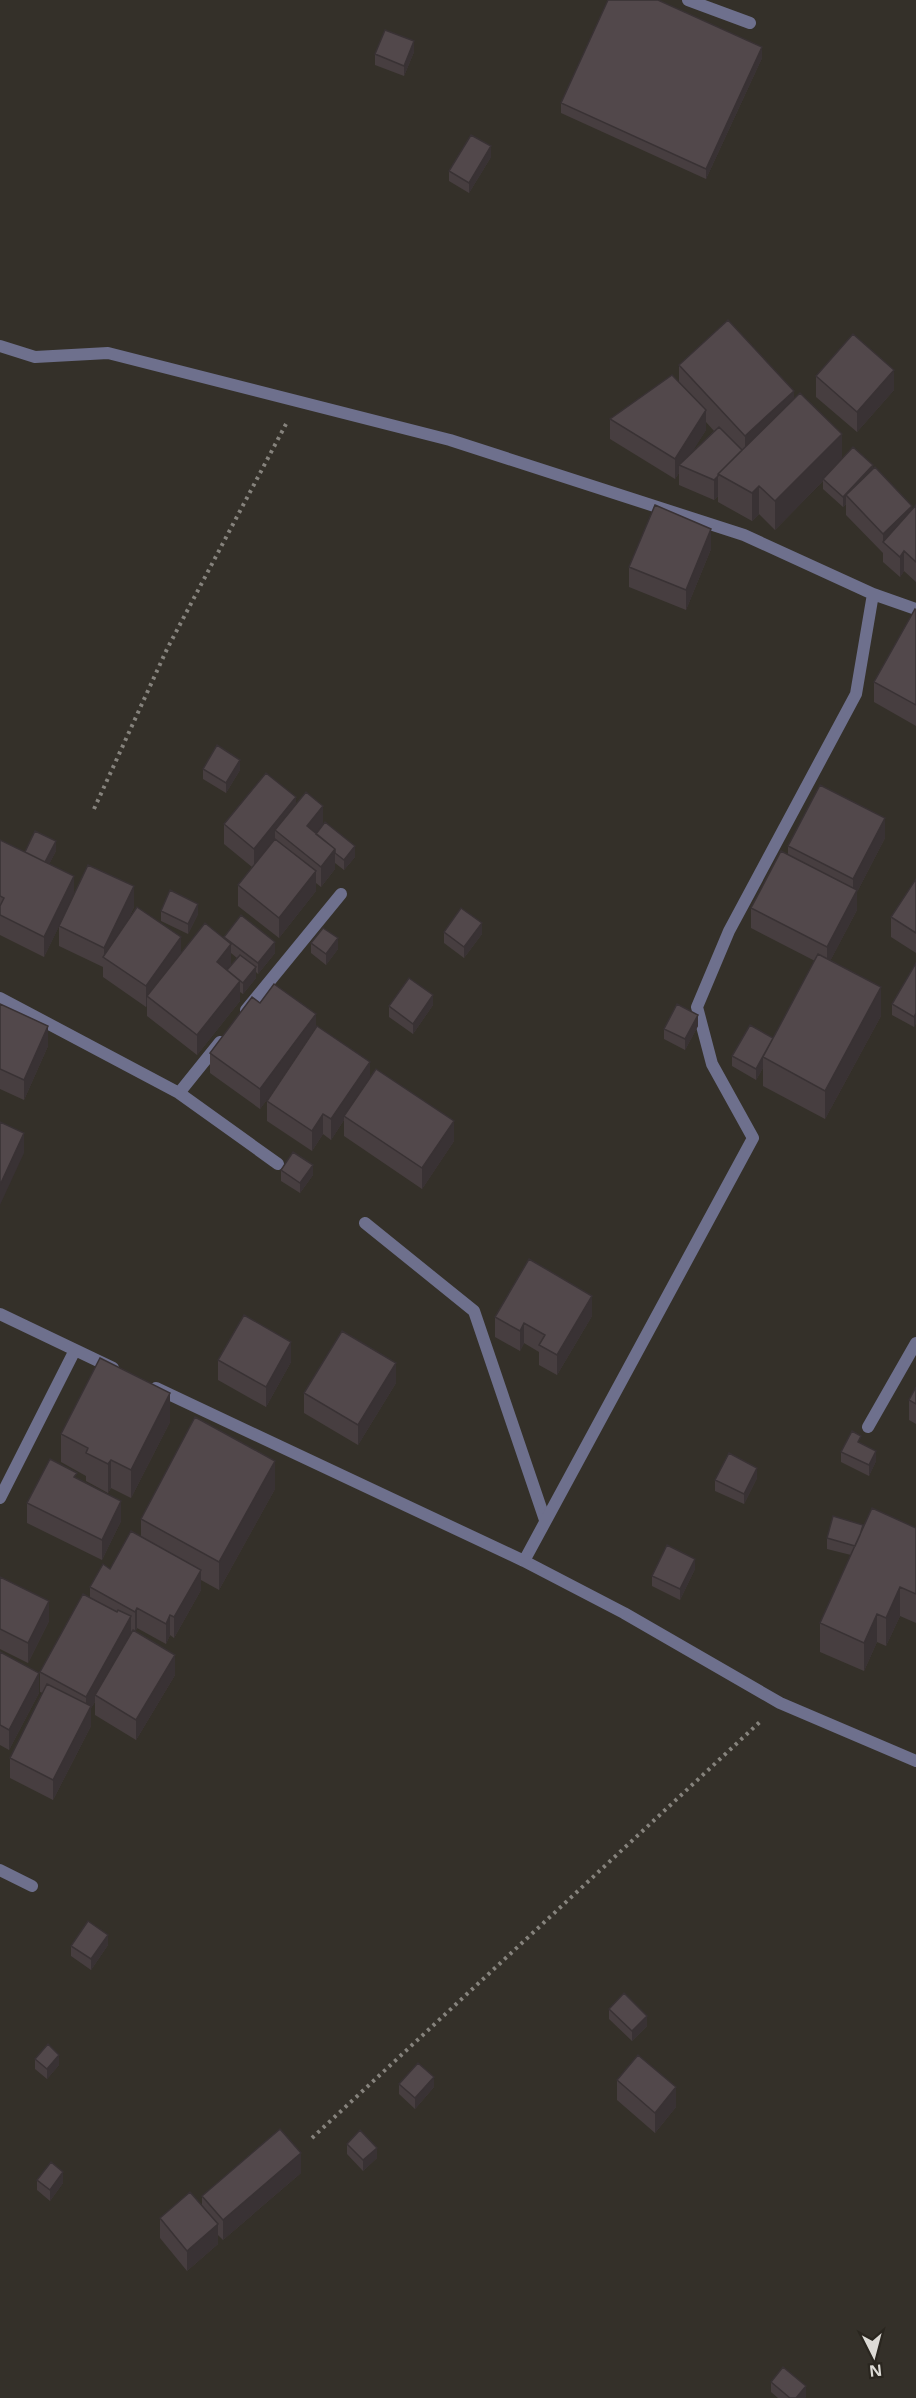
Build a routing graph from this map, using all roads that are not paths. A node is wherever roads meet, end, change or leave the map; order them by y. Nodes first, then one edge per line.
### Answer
1 (688, 0) edge
2 (750, 23) dead end
3 (0, 346) edge
4 (873, 594) junction
5 (916, 609) edge
6 (341, 894) dead end
7 (0, 998) edge
8 (179, 1093) junction
9 (278, 1164) dead end
10 (365, 1223) dead end
11 (0, 1314) edge
12 (916, 1343) edge
13 (75, 1350) junction
14 (868, 1427) dead end
15 (0, 1498) edge
16 (545, 1520) junction
17 (524, 1561) junction
18 (916, 1761) edge
19 (0, 1870) edge
20 (32, 1886) dead end

1 - 2 street
3 - 4 street
4 - 5 street
4 - 16 street
6 - 8 street
7 - 8 street
8 - 9 street
10 - 16 street
11 - 13 street
12 - 14 street
13 - 15 street
13 - 17 street
16 - 17 street
17 - 18 street
19 - 20 street

